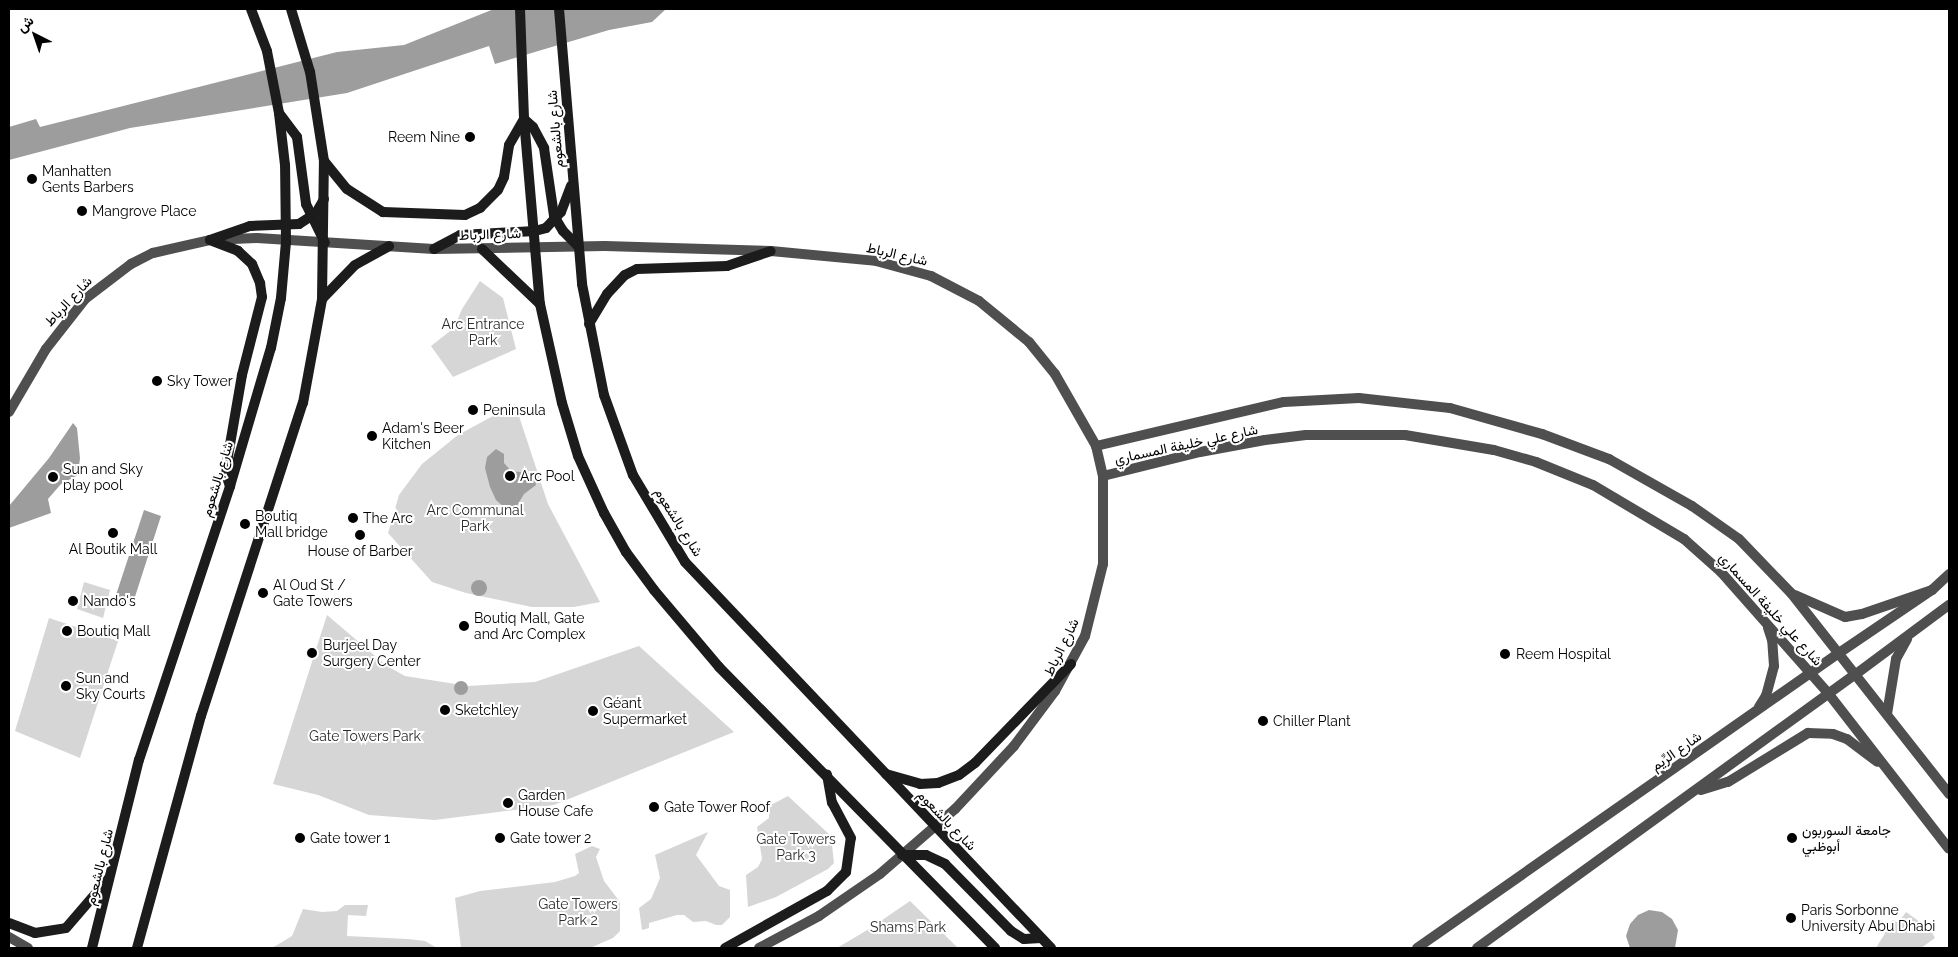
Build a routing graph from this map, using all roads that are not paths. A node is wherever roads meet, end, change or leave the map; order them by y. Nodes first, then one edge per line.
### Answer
1 (251, 9) edge
2 (520, 9) edge
3 (559, 9) edge
4 (291, 12) edge
5 (280, 113) junction
6 (524, 119) junction
7 (324, 160) junction
8 (573, 180) junction
9 (326, 190) junction
10 (311, 218) junction
11 (556, 218) junction
12 (286, 226) junction
13 (535, 231) junction
14 (210, 240) junction
15 (286, 242) junction
16 (325, 244) junction
17 (389, 246) junction
18 (534, 246) junction
19 (578, 246) junction
20 (434, 248) junction
21 (482, 249) junction
22 (771, 251) junction
23 (322, 299) junction
24 (540, 304) junction
25 (588, 324) junction
26 (9, 412) edge
27 (1096, 446) junction
28 (1103, 476) junction
29 (230, 486) junction
30 (1949, 574) edge
31 (1932, 590) junction
32 (1792, 593) junction
33 (1949, 605) edge
34 (1766, 622) junction
35 (1907, 639) junction
36 (1839, 653) junction
37 (1071, 664) junction
38 (1811, 674) junction
39 (1856, 674) junction
40 (1828, 693) junction
41 (1756, 712) junction
42 (1888, 714) junction
43 (880, 770) junction
44 (1889, 771) junction
45 (827, 774) junction
46 (1690, 794) junction
47 (1949, 794) edge
48 (935, 826) junction
49 (1949, 849) edge
50 (902, 854) junction
51 (113, 873) junction
52 (9, 923) edge
53 (142, 932) junction
54 (9, 938) edge
55 (1041, 938) junction
56 (28, 948) edge
57 (92, 948) edge
58 (137, 948) edge
59 (146, 948) edge
60 (725, 948) edge
61 (759, 948) edge
62 (994, 948) edge
63 (1051, 948) edge
64 (1417, 948) edge
65 (1477, 948) edge

1 - 5 main road, شارع بالشعوم
2 - 6 main road, شارع بالشعوم
3 - 8 main road, شارع بالشعوم
4 - 7 main road
5 - 10 main road
5 - 12 main road, شارع بالشعوم
6 - 7 main road
6 - 11 main road
6 - 13 main road, شارع بالشعوم
7 - 9 main road
8 - 11 main road
8 - 19 main road, شارع بالشعوم
9 - 10 main road
9 - 16 main road
10 - 12 main road
10 - 16 main road
11 - 13 main road
11 - 19 main road
12 - 14 main road
12 - 15 main road, شارع بالشعوم
13 - 18 main road, شارع بالشعوم
13 - 20 main road
14 - 15 street, شارع الرباط
14 - 26 street, شارع الرباط
14 - 29 main road
15 - 16 street, شارع الرباط
15 - 29 main road, شارع بالشعوم
16 - 17 street, شارع الرباط
16 - 23 main road
17 - 20 street, شارع الرباط
17 - 23 main road
18 - 19 street, شارع الرباط
18 - 21 street, شارع الرباط
18 - 24 main road, شارع بالشعوم
19 - 22 street, شارع الرباط
19 - 25 main road, شارع بالشعوم
20 - 21 street, شارع الرباط
21 - 24 main road
22 - 25 main road
22 - 27 street, شارع الرباط
23 - 53 main road
24 - 45 main road, شارع بالشعوم
25 - 43 main road, شارع بالشعوم
27 - 28 street, شارع الرباط
27 - 32 street, شارع علي خليفة المسماري
28 - 34 street, شارع علي خليفة المسماري
28 - 37 street, شارع الرباط
29 - 51 main road, شارع بالشعوم
30 - 31 street, شارع الرِّيم
31 - 32 street
31 - 36 street, شارع الرِّيم
32 - 36 street, شارع علي خليفة المسماري
33 - 35 street
34 - 38 street, شارع علي خليفة المسماري
34 - 41 street
35 - 39 street
35 - 42 street
36 - 38 street, شارع الرِّيم
36 - 39 street, شارع علي خليفة المسماري
37 - 43 main road
37 - 48 street, شارع الرباط
38 - 40 street, شارع علي خليفة المسماري
38 - 41 street, شارع الرِّيم
39 - 40 street
39 - 42 street, شارع علي خليفة المسماري
40 - 44 street, شارع علي خليفة المسماري
40 - 46 street
41 - 64 street, شارع الرِّيم
42 - 47 street, شارع علي خليفة المسماري
43 - 48 main road, شارع بالشعوم
44 - 46 street
44 - 49 street, شارع علي خليفة المسماري
45 - 50 main road, شارع بالشعوم
45 - 60 main road
46 - 65 street
48 - 50 street, شارع الرباط
48 - 55 main road, شارع بالشعوم
50 - 55 main road
50 - 61 street, شارع الرباط
50 - 62 main road, شارع بالشعوم
51 - 52 main road
51 - 57 main road, شارع بالشعوم
53 - 58 main road
53 - 59 main road
54 - 56 street
55 - 63 main road, شارع بالشعوم

